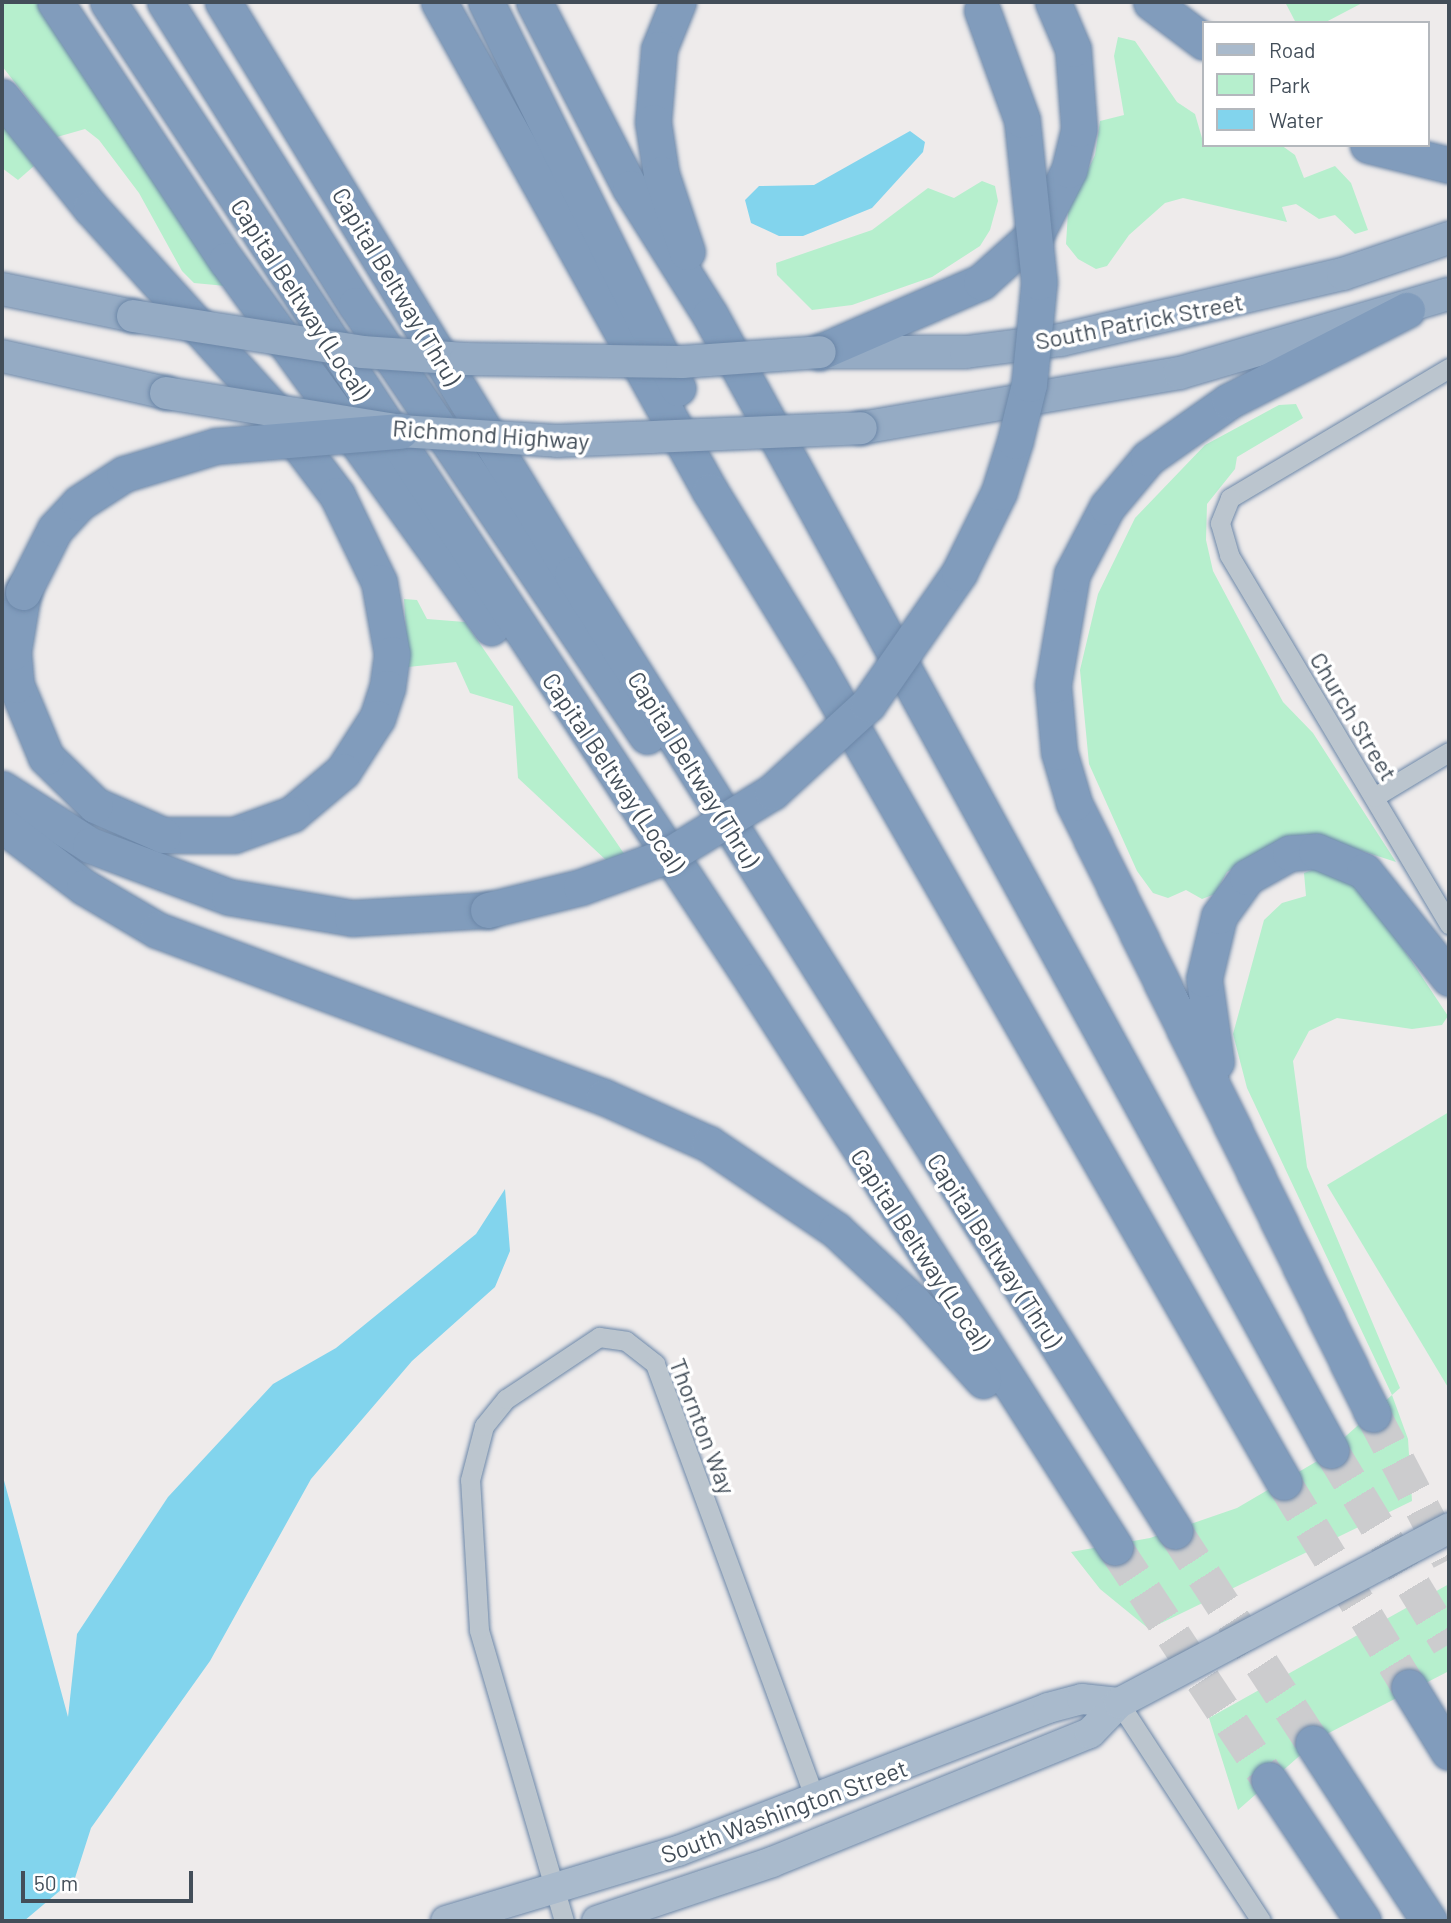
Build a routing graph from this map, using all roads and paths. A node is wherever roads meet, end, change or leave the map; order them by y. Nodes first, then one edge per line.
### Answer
1 (108, 2) edge
2 (165, 2) edge
3 (223, 2) edge
4 (439, 2) edge
5 (486, 2) edge
6 (534, 2) edge
7 (678, 2) edge
8 (978, 2) edge
9 (1054, 2) edge
10 (1150, 2) edge
11 (1181, 2) edge
12 (61, 11) edge
13 (1202, 24) edge
14 (1202, 41) edge
15 (2, 97) edge
16 (1376, 147) edge
17 (1449, 166) edge
18 (1449, 239) edge
19 (2, 289) edge
20 (1449, 294) edge
21 (1407, 310) junction
22 (710, 315) junction
23 (820, 352) junction
24 (2, 356) edge
25 (1449, 368) edge
26 (400, 431) junction
27 (817, 666) junction
28 (1449, 752) edge
29 (606, 758) junction
30 (2, 789) edge
31 (1374, 797) junction
32 (2, 825) edge
33 (1449, 924) edge
34 (1449, 978) edge
35 (1232, 1119) junction
36 (971, 1214) junction
37 (1373, 1414) tunnel mouth
38 (1331, 1450) tunnel mouth
39 (1284, 1482) tunnel mouth
40 (1449, 1528) edge
41 (1175, 1531) tunnel mouth
42 (1409, 1687) tunnel mouth
43 (1119, 1703) junction
44 (1313, 1743) tunnel mouth
45 (1449, 1752) edge
46 (1269, 1780) tunnel mouth
47 (815, 1799) junction
48 (556, 1891) junction
49 (446, 1921) edge
50 (564, 1921) edge
51 (597, 1921) edge
52 (1261, 1921) edge
53 (1363, 1921) edge
54 (1429, 1921) edge

1 - 29 highway, Capital Beltway (Local)
2 - 36 highway
3 - 36 highway, Capital Beltway (Thru)
4 - 27 highway
5 - 27 highway
6 - 22 highway
7 - 22 highway
8 - 30 highway, bridge
9 - 23 highway
10 - 14 highway
11 - 13 highway
12 - 29 highway
15 - 26 highway, bridge
16 - 17 highway
18 - 23 highway, South Patrick Street
19 - 23 highway, bridge
20 - 21 highway
21 - 26 highway, Richmond Highway, bridge
21 - 35 highway
22 - 38 highway
24 - 26 highway, Richmond Highway, bridge
25 - 31 street, Church Street
27 - 39 highway
28 - 31 street
29 - 32 highway, Capital Beltway (Local)
31 - 33 street, Church Street
34 - 35 highway
35 - 37 highway
36 - 41 highway, Capital Beltway (Thru)
40 - 43 main road, South Washington Street
42 - 45 highway
43 - 47 main road, South Washington Street
43 - 51 main road, South Washington Street
43 - 52 street
44 - 54 highway
46 - 53 highway
47 - 48 main road, South Washington Street
47 - 48 street, Thornton Way
48 - 49 main road, South Washington Street
48 - 50 street, Thornton Way

